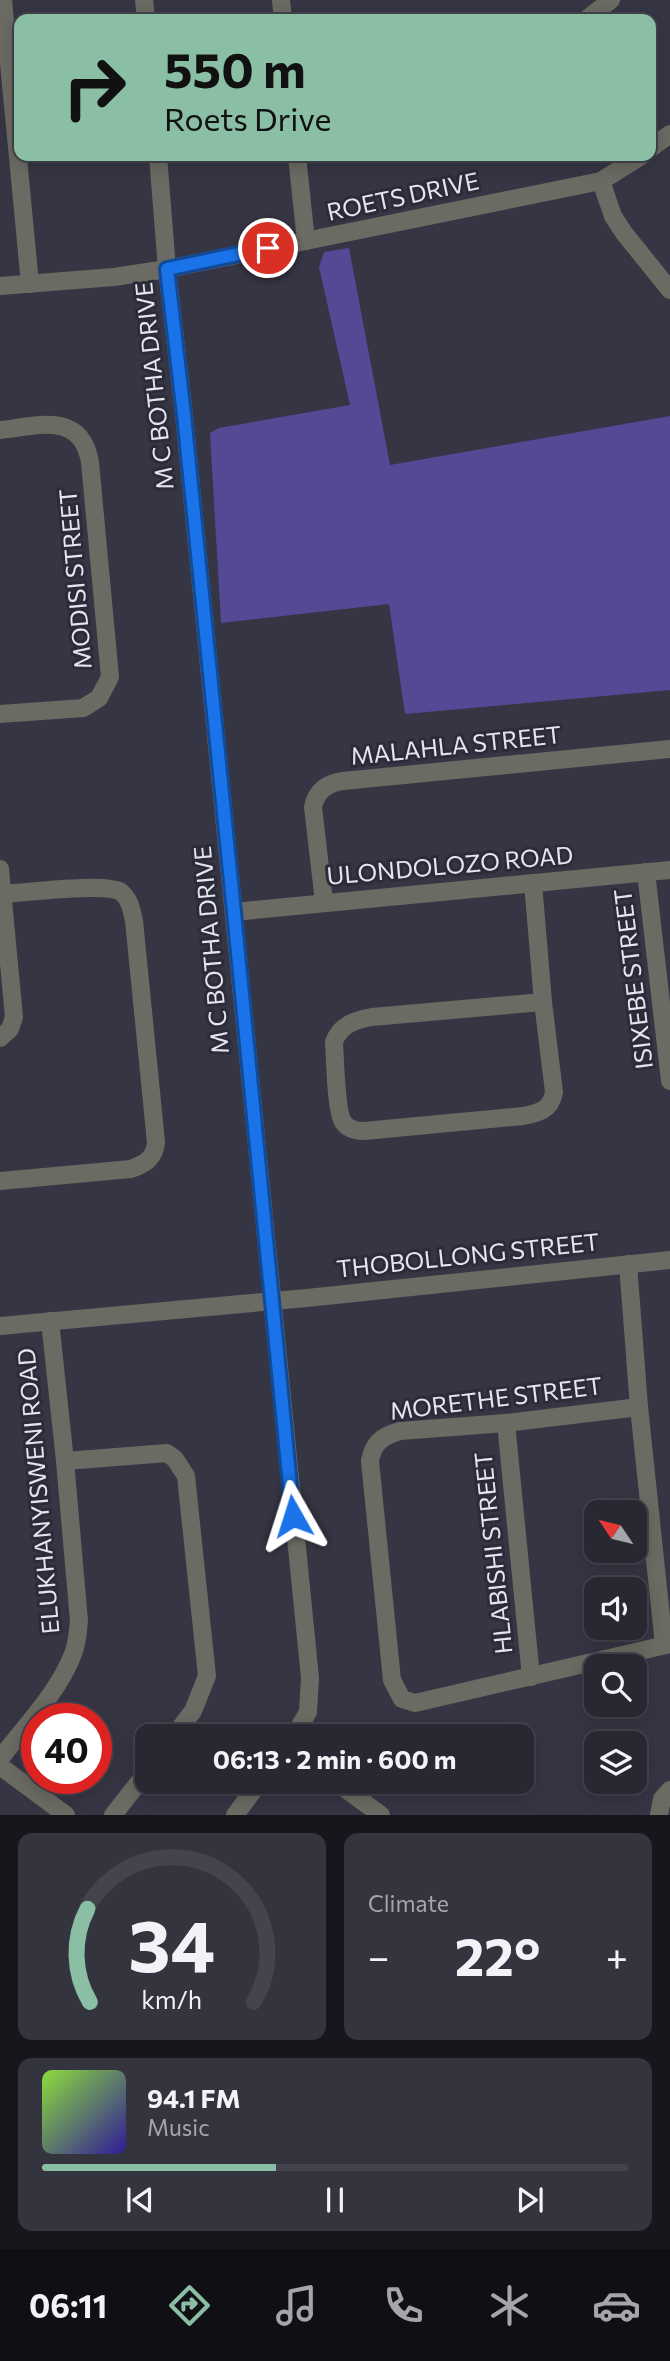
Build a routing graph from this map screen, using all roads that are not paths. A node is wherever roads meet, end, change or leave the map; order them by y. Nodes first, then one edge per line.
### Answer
1 (3, 0) edge
2 (611, 0) edge
3 (593, 14) edge
4 (8, 145) edge
5 (158, 161) edge
6 (298, 161) edge
7 (633, 161) edge
8 (601, 181) junction
9 (306, 241) junction
10 (167, 269) junction
11 (30, 284) junction
12 (0, 286) edge
13 (670, 290) edge
14 (0, 430) edge
15 (0, 715) edge
16 (670, 749) edge
17 (0, 869) edge
18 (670, 870) edge
19 (646, 872) junction
20 (533, 883) junction
21 (2, 894) junction
22 (324, 902) junction
23 (234, 912) junction
24 (543, 1002) junction
25 (0, 1038) edge
26 (670, 1081) edge
27 (0, 1181) edge
28 (670, 1260) edge
29 (628, 1264) junction
30 (271, 1301) junction
31 (50, 1321) junction
32 (0, 1326) edge
33 (639, 1407) junction
34 (506, 1423) junction
35 (65, 1461) junction
36 (667, 1645) edge
37 (531, 1678) junction
38 (183, 1724) edge
39 (300, 1724) edge
40 (0, 1759) edge
41 (0, 1766) edge
42 (135, 1787) edge
43 (670, 1790) edge
44 (251, 1794) edge
45 (352, 1794) edge
46 (66, 1815) edge
47 (113, 1815) edge
48 (235, 1815) edge
49 (380, 1815) edge
50 (659, 1815) edge

1 - 4 street
2 - 3 street
4 - 11 street
5 - 10 street, M C BOTHA DRIVE
6 - 9 street
7 - 8 street, ROETS DRIVE
8 - 9 street, ROETS DRIVE
8 - 13 street
9 - 10 street, ROETS DRIVE
10 - 11 street, ROETS DRIVE
10 - 23 street, M C BOTHA DRIVE
11 - 12 street, ROETS DRIVE
14 - 15 street, MODISI STREET
16 - 22 street, MALAHLA STREET
17 - 21 street
18 - 19 street, ULONDOLOZO ROAD
19 - 20 street, ULONDOLOZO ROAD
19 - 26 street, ISIXEBE STREET
20 - 22 street, ULONDOLOZO ROAD
20 - 24 street
21 - 25 street
21 - 27 street
22 - 23 street, ULONDOLOZO ROAD
23 - 30 street, M C BOTHA DRIVE
24 - 24 street
28 - 29 street, THOBOLLONG STREET
29 - 30 street, THOBOLLONG STREET
29 - 33 street
30 - 31 street, THOBOLLONG STREET
30 - 39 street, M C BOTHA DRIVE
31 - 32 street, THOBOLLONG STREET
31 - 35 street, ELUKHANYISWENI ROAD
33 - 34 street, MORETHE STREET
33 - 36 street
34 - 37 street, HLABISHI STREET
34 - 37 street, MORETHE STREET
35 - 38 street
35 - 40 street, ELUKHANYISWENI ROAD
36 - 37 street
41 - 46 street
42 - 47 street
43 - 50 street
44 - 48 street
45 - 49 street

